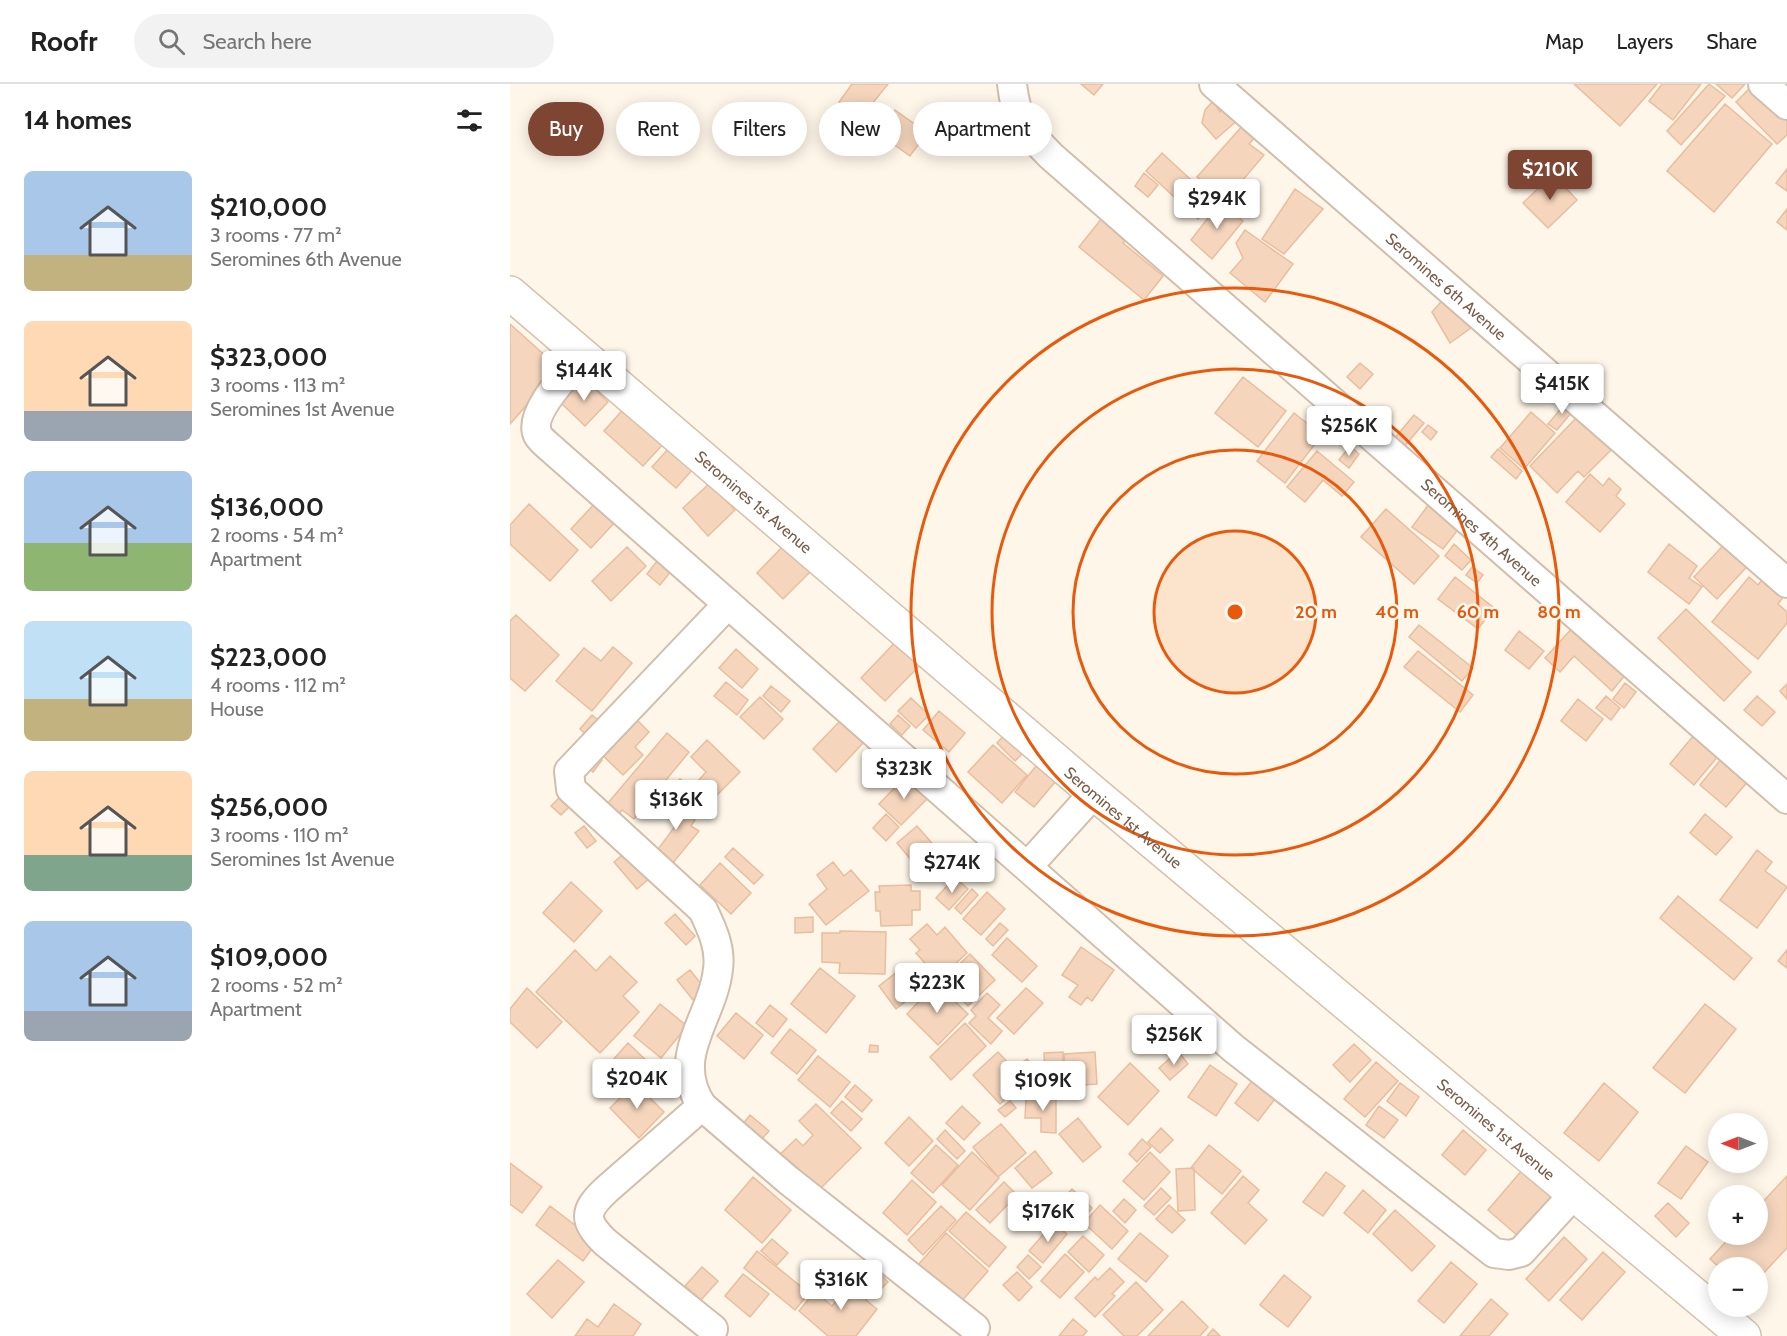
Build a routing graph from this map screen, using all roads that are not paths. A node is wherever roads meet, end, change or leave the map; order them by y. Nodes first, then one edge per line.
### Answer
1 (1012, 84) edge
2 (1214, 84) edge
3 (1763, 84) edge
4 (1787, 105) edge
5 (510, 293) edge
6 (583, 355) junction
7 (1787, 583) edge
8 (728, 604) junction
9 (1094, 793) junction
10 (1787, 799) edge
11 (1028, 866) junction
12 (702, 1106) junction
13 (1574, 1194) junction
14 (975, 1328) dead end
15 (713, 1329) dead end
16 (1744, 1336) edge

1 - 10 street, Seromines 4th Avenue
2 - 7 street, Seromines 6th Avenue
3 - 4 street
5 - 6 street, Seromines 1st Avenue
6 - 8 street
6 - 9 street, Seromines 1st Avenue
8 - 11 street
8 - 12 street
9 - 11 street
9 - 13 street, Seromines 1st Avenue
11 - 13 street
12 - 14 street
12 - 15 street
13 - 16 street, Seromines 1st Avenue

